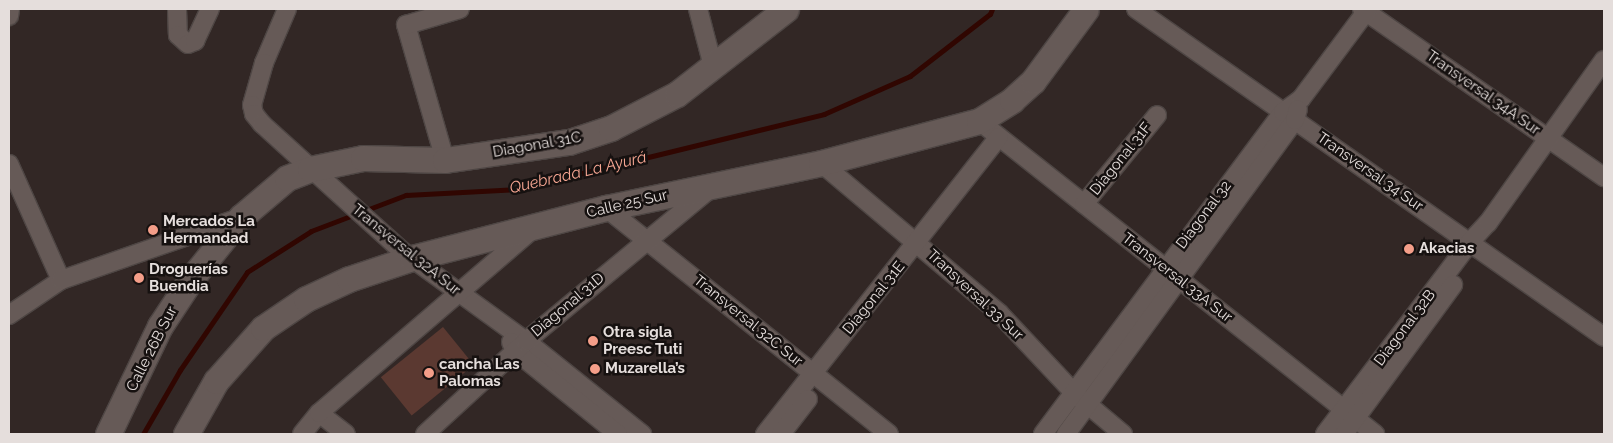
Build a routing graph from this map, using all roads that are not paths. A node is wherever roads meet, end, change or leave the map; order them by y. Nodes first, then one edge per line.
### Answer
1 (10, 9) edge
2 (177, 9) edge
3 (210, 9) edge
4 (287, 9) edge
5 (460, 9) edge
6 (698, 9) edge
7 (786, 9) edge
8 (1086, 9) edge
9 (1136, 9) edge
10 (1365, 10) edge
11 (9, 16) edge
12 (1604, 60) edge
13 (713, 66) junction
14 (1157, 115) dead end
15 (1289, 116) junction
16 (979, 121) junction
17 (1549, 138) junction
18 (1004, 140) junction
19 (445, 160) junction
20 (821, 163) junction
21 (9, 164) edge
22 (316, 175) junction
23 (1604, 177) edge
24 (717, 183) junction
25 (1084, 204) junction
26 (606, 208) junction
27 (241, 217) junction
28 (536, 226) junction
29 (646, 240) junction
30 (1475, 245) junction
31 (922, 247) junction
32 (404, 252) junction
33 (1164, 268) junction
34 (1179, 279) junction
35 (60, 280) junction
36 (457, 292) junction
37 (9, 315) edge
38 (1604, 337) edge
39 (520, 346) junction
40 (818, 377) junction
41 (1074, 393) junction
42 (1088, 406) junction
43 (319, 413) junction
44 (1350, 414) junction
45 (108, 434) edge
46 (186, 434) edge
47 (302, 434) edge
48 (346, 434) edge
49 (425, 434) edge
50 (618, 434) edge
51 (642, 434) edge
52 (765, 434) edge
53 (781, 434) edge
54 (889, 434) edge
55 (1044, 434) edge
56 (1066, 434) edge
57 (1123, 434) edge
58 (1325, 434) edge
59 (1344, 434) edge
60 (1375, 434) edge

1 - 11 street
2 - 3 street
4 - 22 street
5 - 19 street
6 - 13 street
7 - 13 main road, Diagonal 31C
8 - 16 main road, Calle 25 Sur
9 - 15 street, Transversal 34 Sur
10 - 15 street, Diagonal 32
10 - 17 street, Transversal 34A Sur
12 - 17 street, Diagonal 32B
13 - 19 main road, Diagonal 31C
14 - 25 street, Diagonal 31F
15 - 30 street, Transversal 34 Sur
15 - 33 street, Diagonal 32
15 - 34 street, Diagonal 32
16 - 18 street, Transversal 33A Sur
16 - 20 main road, Calle 25 Sur
17 - 23 street, Transversal 34A Sur
17 - 30 street, Diagonal 32B
18 - 25 street, Transversal 33A Sur
18 - 31 street, Diagonal 31E
19 - 22 main road, Diagonal 31C
20 - 24 main road, Calle 25 Sur
20 - 31 street, Transversal 33 Sur
21 - 35 street
22 - 27 main road, Calle 26B Sur
22 - 32 street, Transversal 32A Sur
24 - 26 main road, Calle 25 Sur
24 - 29 street, Diagonal 31D
25 - 33 street, Transversal 33A Sur
26 - 28 main road, Calle 25 Sur
26 - 29 street, Transversal 32C Sur
27 - 35 street
27 - 45 main road, Calle 26B Sur
28 - 32 main road, Calle 25 Sur
28 - 36 street
29 - 39 street, Diagonal 31D
29 - 40 street, Transversal 32C Sur
30 - 38 street, Transversal 34 Sur
30 - 44 street, Diagonal 32B
31 - 40 street, Diagonal 31E
31 - 41 street, Transversal 33 Sur
32 - 36 street, Transversal 32A Sur
32 - 46 main road, Calle 25 Sur
33 - 34 street, Transversal 33A Sur
33 - 41 street, Diagonal 32
34 - 42 street, Diagonal 32
34 - 44 street, Transversal 33A Sur
35 - 37 street
36 - 39 street, Transversal 32A Sur
36 - 43 street
39 - 49 street, Diagonal 31D
39 - 50 street, Transversal 32A Sur
39 - 51 street, Transversal 32A Sur
40 - 52 street, Diagonal 31E
40 - 53 street, Diagonal 31E
40 - 54 street, Transversal 32C Sur
41 - 42 street, Transversal 33 Sur
41 - 55 street, Diagonal 32
42 - 56 street, Diagonal 32
42 - 57 street, Transversal 33 Sur
43 - 47 street
43 - 48 street
44 - 58 street, Diagonal 32B
44 - 59 street, Diagonal 32B
44 - 60 street, Transversal 33A Sur

